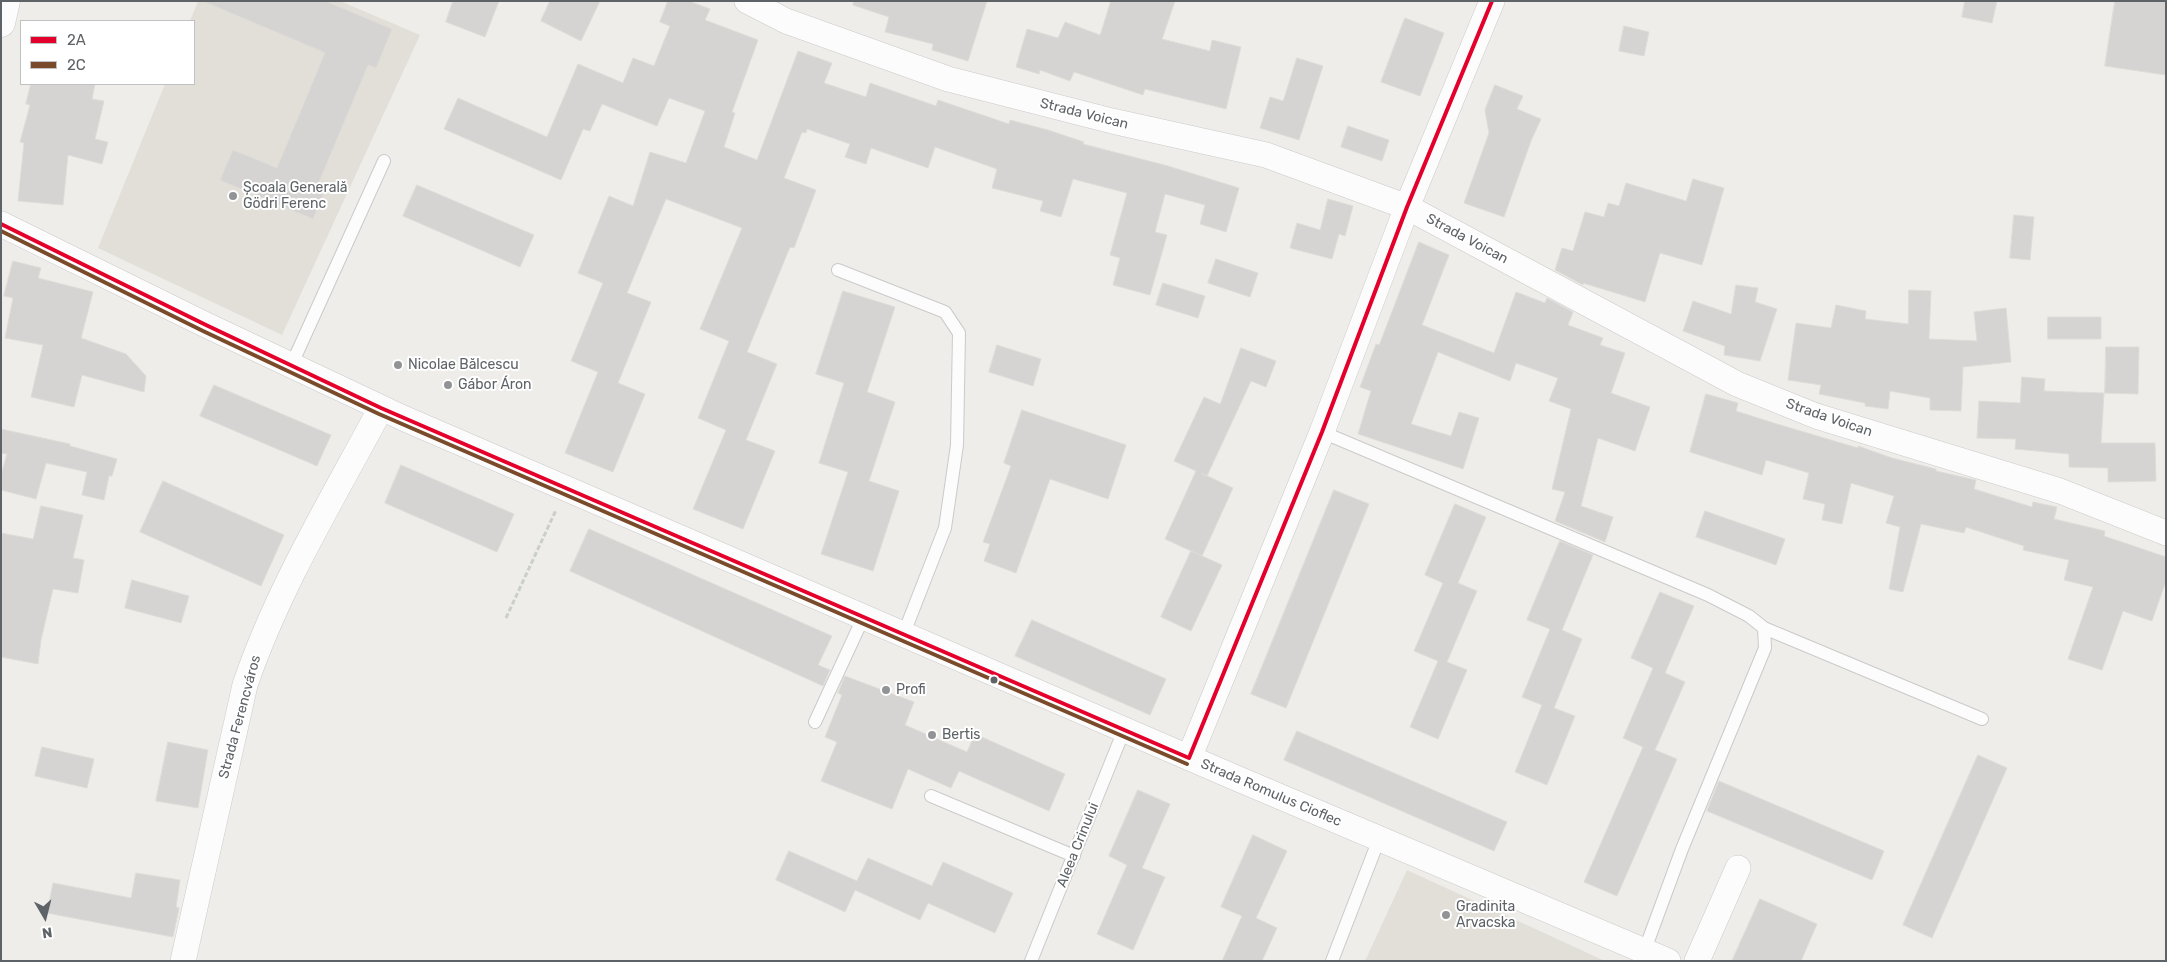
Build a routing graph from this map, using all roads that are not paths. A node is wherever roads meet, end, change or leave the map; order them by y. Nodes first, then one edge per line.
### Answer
1 (6, 1) edge
2 (747, 1) edge
3 (1492, 1) edge
4 (1, 23) edge
5 (384, 161) dead end
6 (1406, 207) junction
7 (1, 224) edge
8 (838, 270) dead end
9 (291, 366) junction
10 (381, 408) junction
11 (1322, 432) junction
12 (2166, 533) edge
13 (864, 616) junction
14 (1764, 628) junction
15 (904, 633) junction
16 (1982, 719) dead end
17 (815, 722) dead end
18 (1124, 730) junction
19 (1189, 758) junction
20 (931, 796) dead end
21 (1379, 839) junction
22 (1074, 856) junction
23 (1738, 868) dead end
24 (1644, 952) junction
25 (183, 961) edge
26 (1031, 961) edge
27 (1332, 961) edge
28 (1668, 961) edge
29 (1697, 961) edge

1 - 4 main road
2 - 6 street, Strada Voican
3 - 6 street
5 - 9 lane
6 - 11 street
6 - 12 street, Strada Voican
7 - 9 street, Strada Romulus Cioflec
8 - 15 lane
9 - 10 street, Strada Romulus Cioflec
10 - 13 street, Strada Romulus Cioflec
10 - 25 street, Strada Ferencváros
11 - 14 lane
11 - 19 street
13 - 15 street, Strada Romulus Cioflec
13 - 17 lane
14 - 16 lane
14 - 24 lane
15 - 18 street, Strada Romulus Cioflec
18 - 19 street, Strada Romulus Cioflec
18 - 22 lane, Aleea Crinului
19 - 21 street, Strada Romulus Cioflec
20 - 22 lane
21 - 24 street, Strada Romulus Cioflec
21 - 27 lane
22 - 26 lane, Aleea Crinului
23 - 29 street
24 - 28 street, Strada Romulus Cioflec

